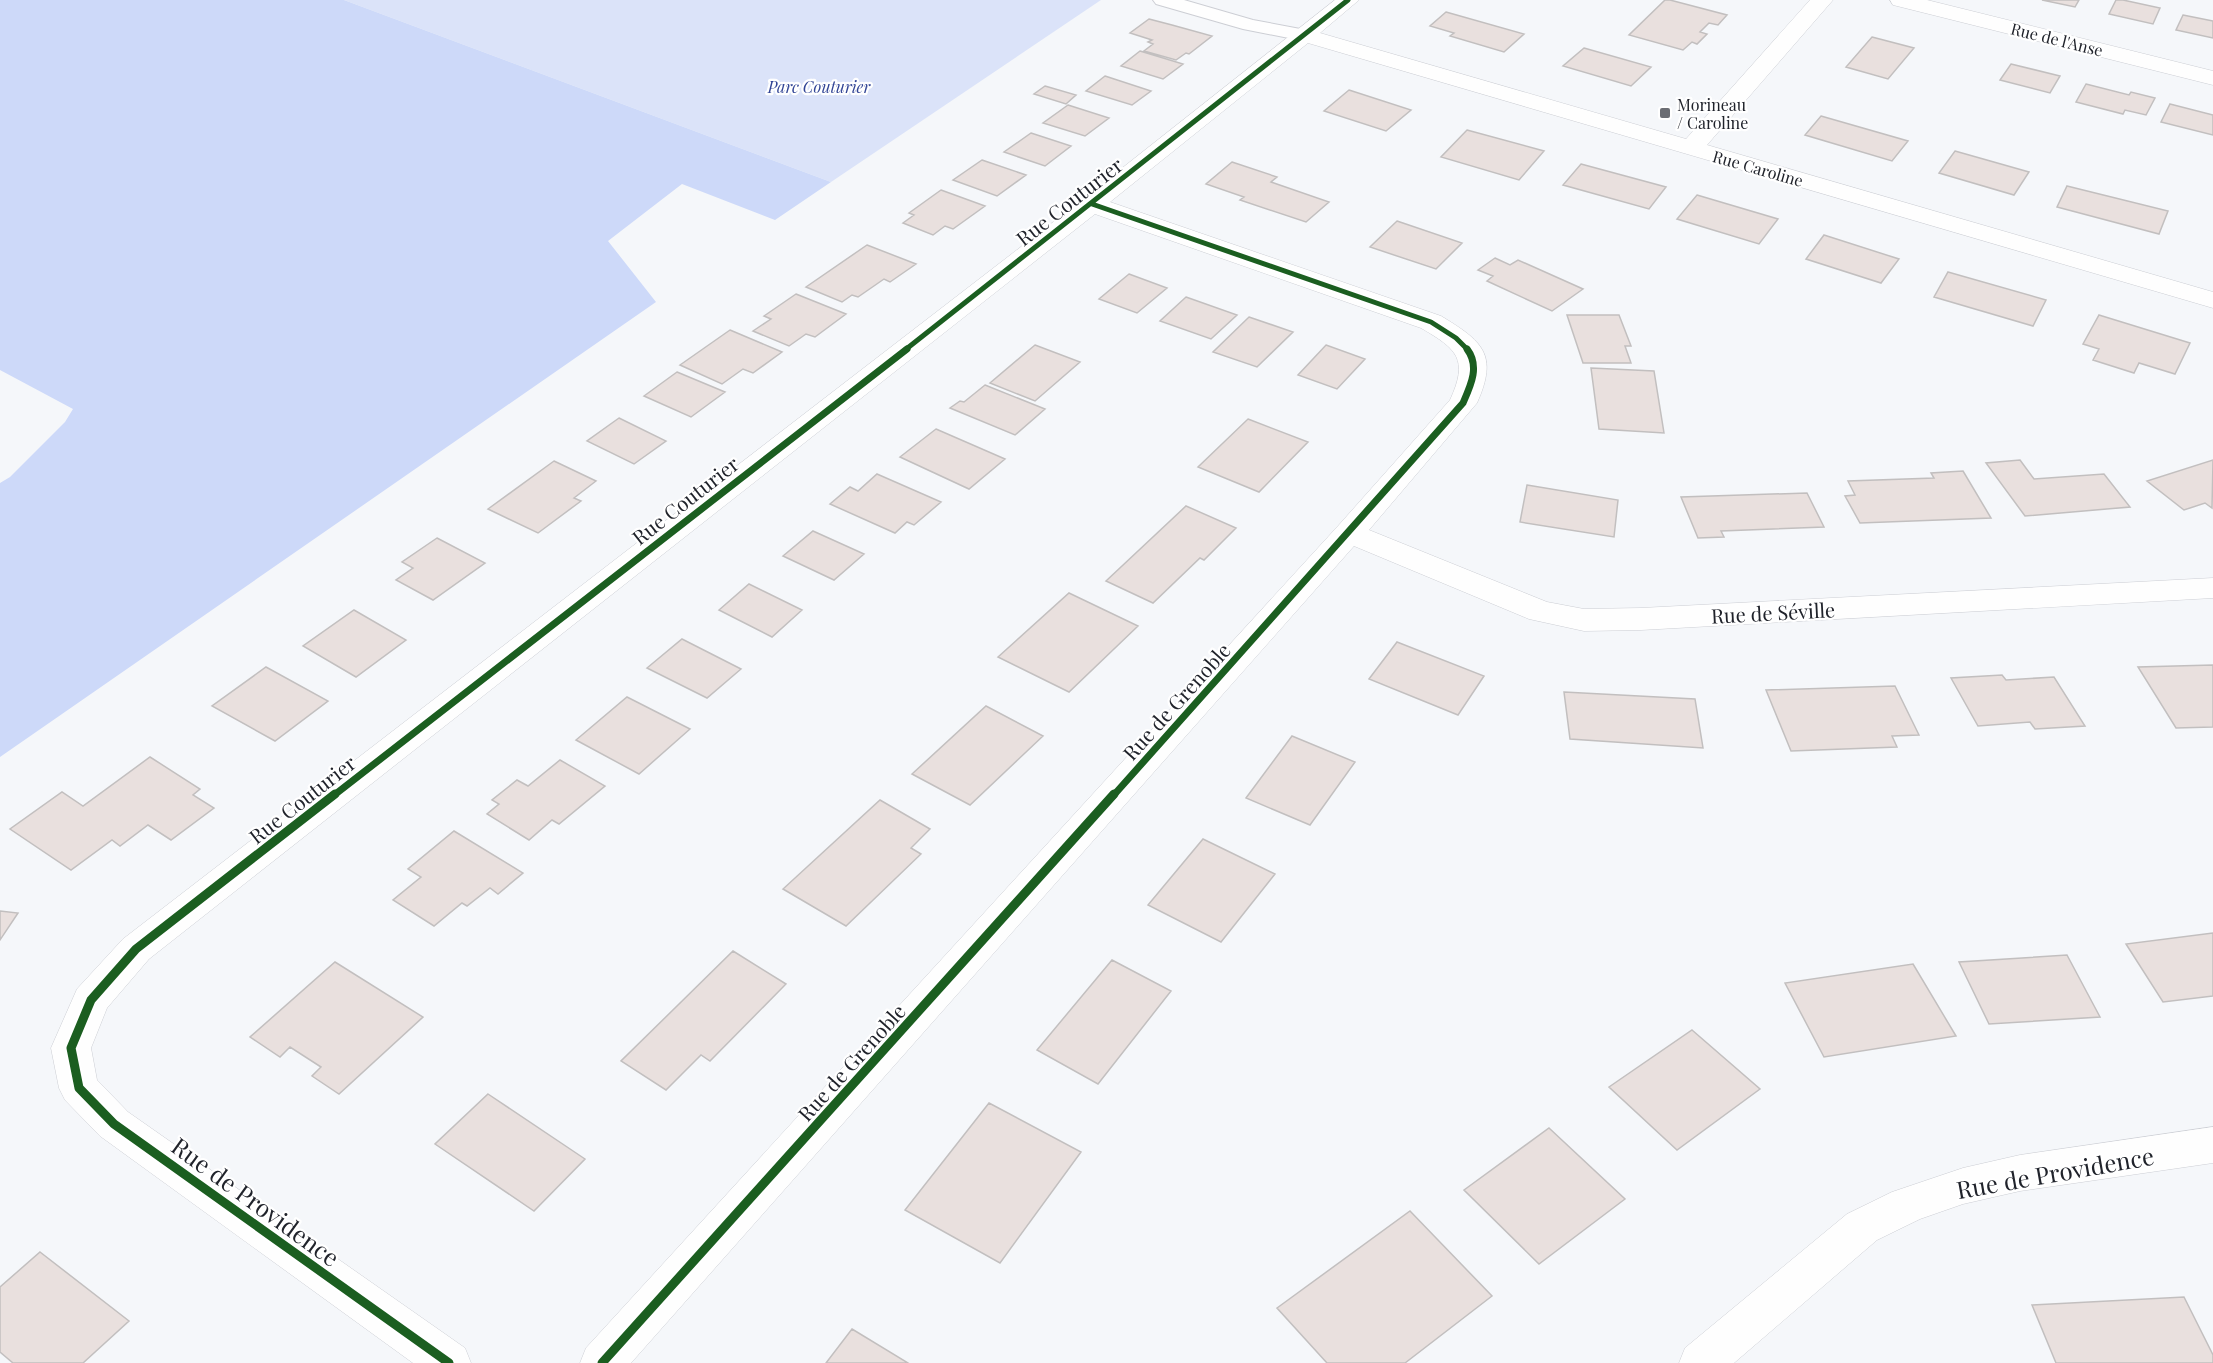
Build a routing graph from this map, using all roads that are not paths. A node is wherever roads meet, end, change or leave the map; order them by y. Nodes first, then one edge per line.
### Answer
1 (1163, 0) edge
2 (1348, 0) edge
3 (1822, 0) edge
4 (1901, 0) edge
5 (1304, 35) junction
6 (2213, 78) edge
7 (1691, 148) junction
8 (1092, 204) junction
9 (2213, 300) edge
10 (1349, 533) junction
11 (2213, 588) edge
12 (71, 1048) joint
13 (2213, 1144) edge
14 (449, 1363) edge
15 (602, 1363) edge
16 (1701, 1363) edge

1 - 5 lane
2 - 5 street, Rue Couturier
3 - 7 street
4 - 6 street, Rue de l'Anse
5 - 7 street, Rue Caroline
5 - 8 street, Rue Couturier
7 - 9 street, Rue Caroline
8 - 10 street, Rue de Grenoble
8 - 12 street, Rue Couturier
10 - 11 street, Rue de Séville
10 - 15 street, Rue de Grenoble
12 - 14 street, Rue de Providence
13 - 16 street, Rue de Providence

